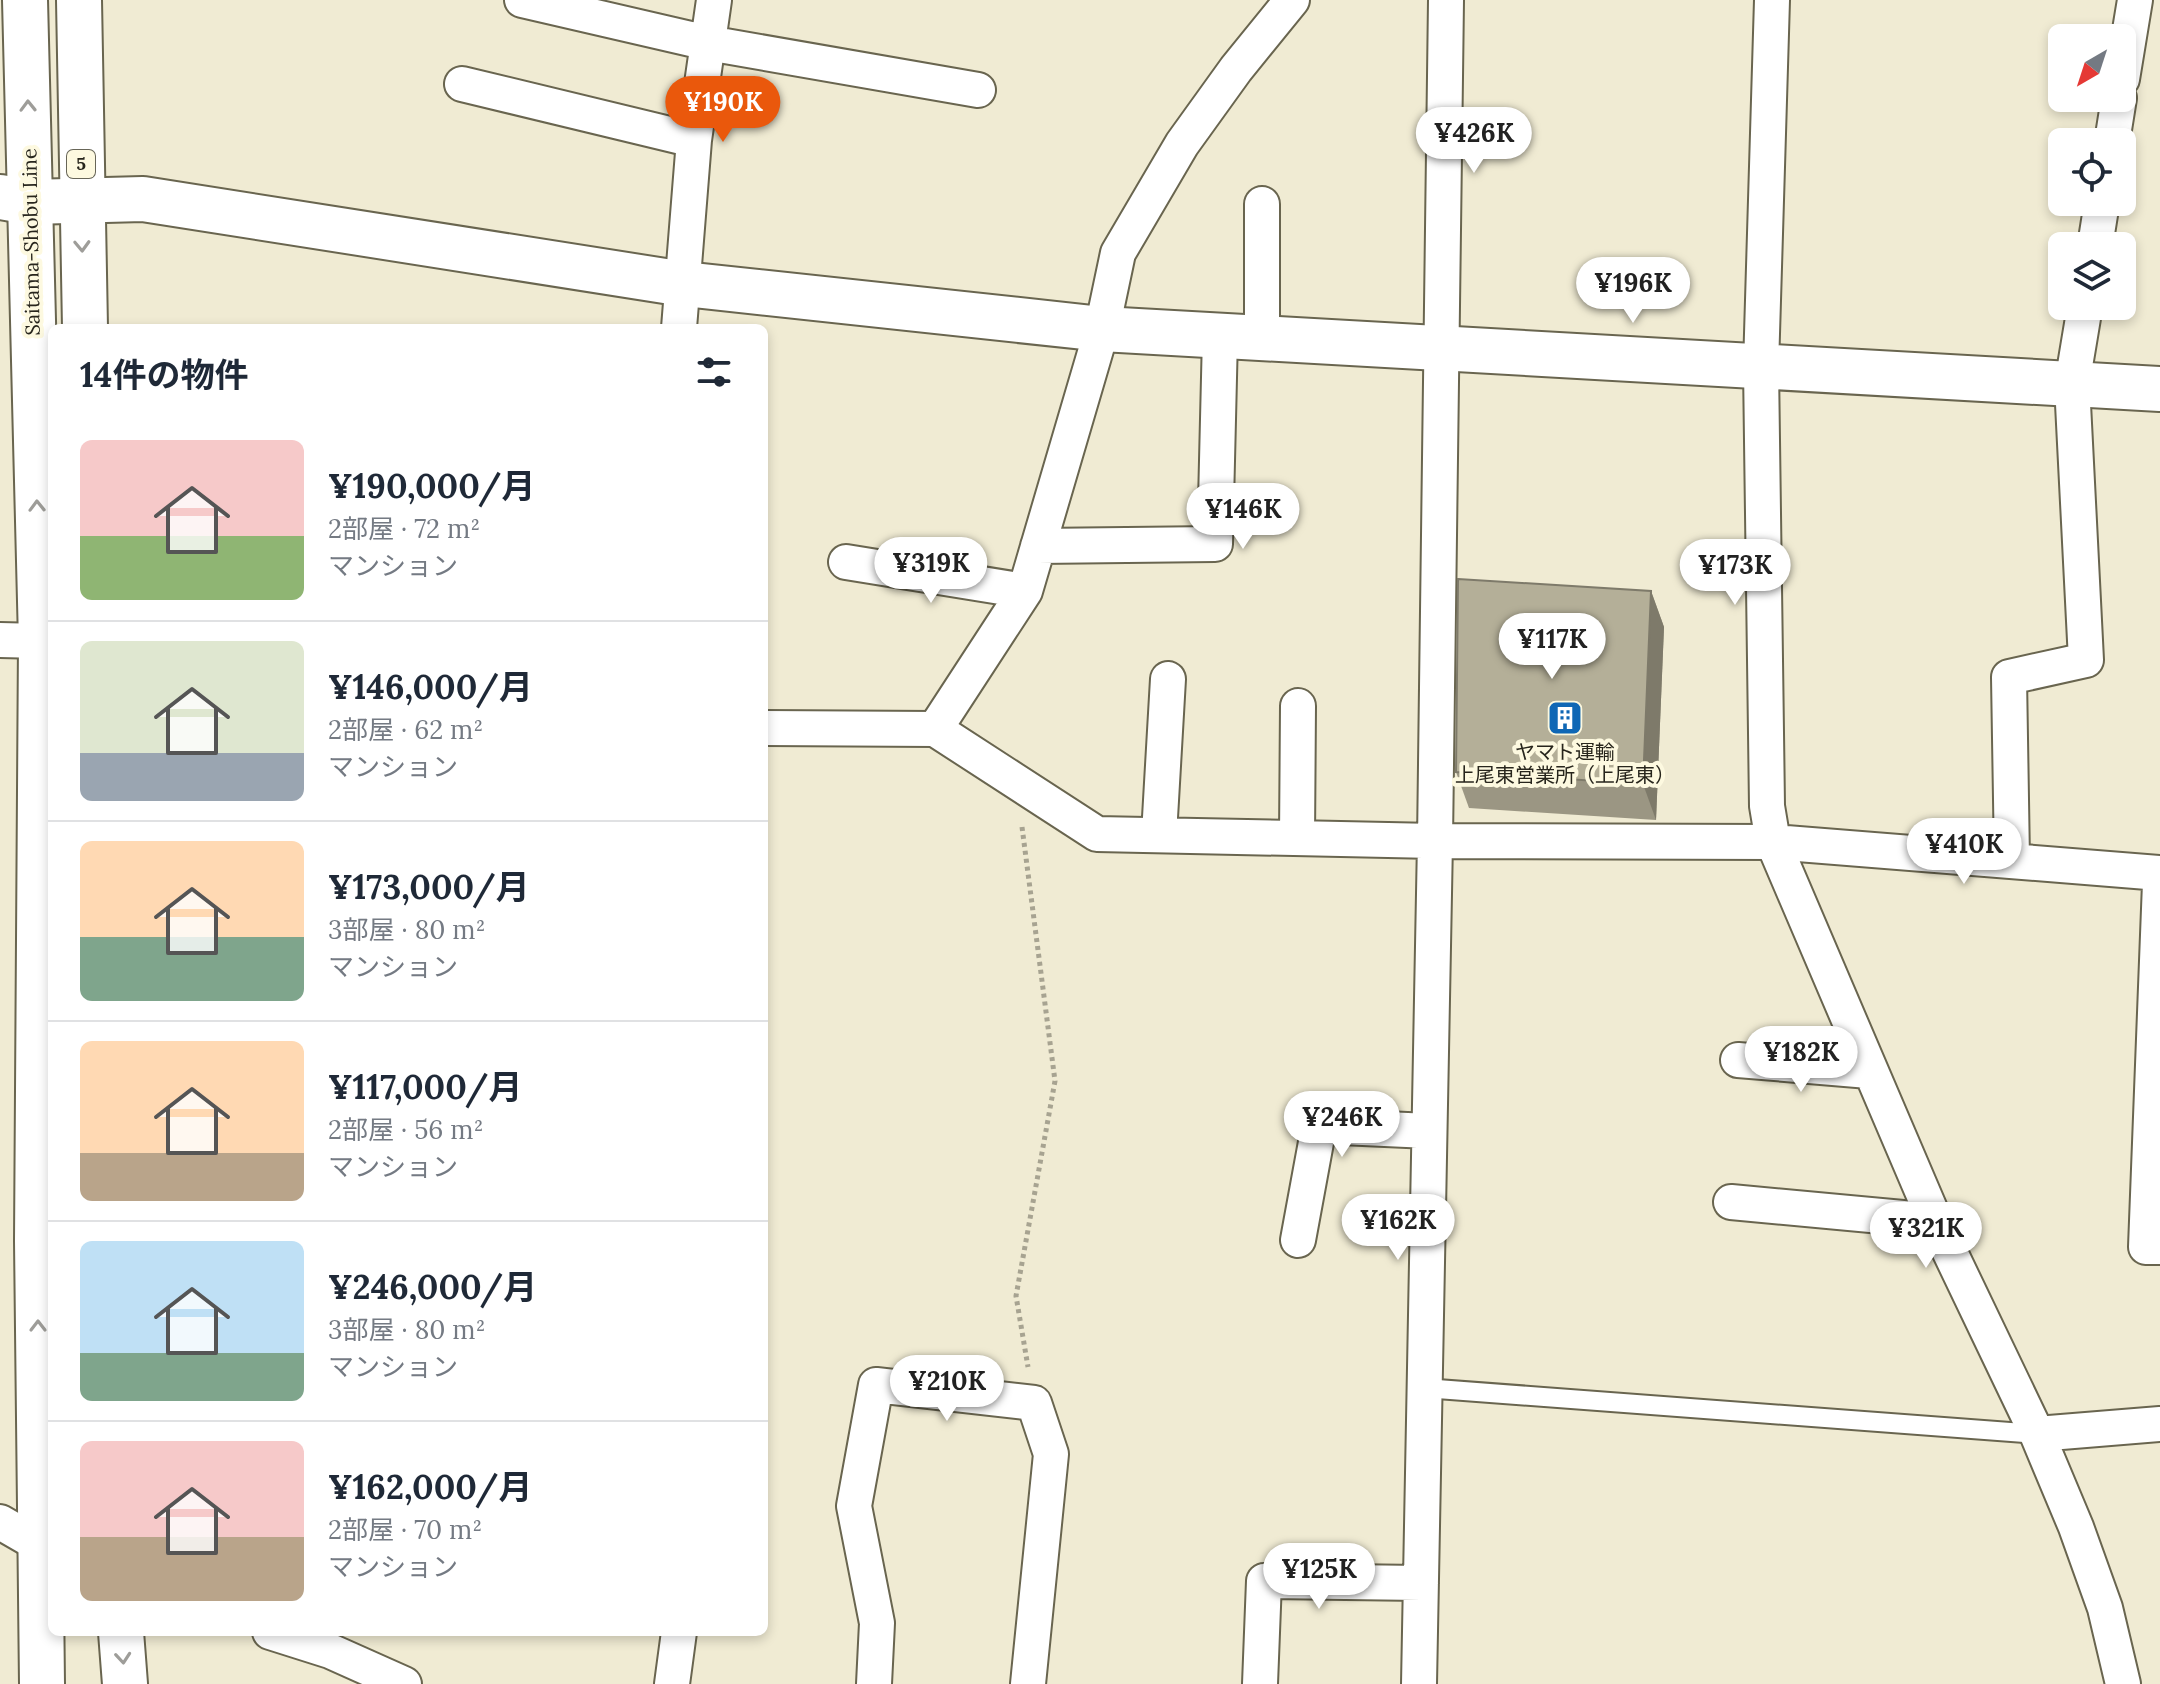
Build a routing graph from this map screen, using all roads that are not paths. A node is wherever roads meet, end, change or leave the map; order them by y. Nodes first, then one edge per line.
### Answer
1 (25, 0) edge
2 (79, 0) edge
3 (522, 0) edge
4 (714, 0) edge
5 (1292, 0) edge
6 (1446, 0) edge
7 (1772, 0) edge
8 (2135, 0) edge
9 (2131, 24) edge
10 (708, 43) junction
11 (462, 84) dead end
12 (978, 90) dead end
13 (694, 140) junction
14 (15, 200) edge
15 (81, 200) junction
16 (1262, 204) dead end
17 (684, 284) junction
18 (2083, 320) edge
19 (85, 324) edge
20 (679, 324) edge
21 (1102, 329) junction
22 (1241, 337) junction
23 (1443, 348) junction
24 (1761, 367) junction
25 (2072, 384) junction
26 (2160, 389) edge
27 (1038, 546) junction
28 (846, 562) dead end
29 (1025, 591) junction
30 (20, 641) edge
31 (1168, 679) dead end
32 (1298, 706) dead end
33 (768, 728) edge
34 (935, 729) junction
35 (1159, 835) junction
36 (1297, 838) junction
37 (1435, 841) junction
38 (1773, 842) junction
39 (2012, 860) junction
40 (2160, 873) edge
41 (2160, 883) edge
42 (1738, 1060) dead end
43 (1869, 1071) junction
44 (1429, 1131) junction
45 (1731, 1202) dead end
46 (1935, 1221) junction
47 (1298, 1240) dead end
48 (2160, 1247) edge
49 (1424, 1388) junction
50 (2160, 1424) edge
51 (2037, 1434) junction
52 (0, 1522) edge
53 (40, 1545) junction
54 (1421, 1583) junction
55 (121, 1636) edge
56 (283, 1636) edge
57 (678, 1636) edge
58 (42, 1684) edge
59 (125, 1684) edge
60 (404, 1684) edge
61 (672, 1684) edge
62 (874, 1684) edge
63 (1028, 1684) edge
64 (1260, 1684) edge
65 (1419, 1684) edge
66 (2123, 1684) edge

14 -> 1 street, Saitama-Shobu Line
2 - 15 street, 5
3 - 10 street
4 - 10 street
5 - 21 street
6 - 23 street
7 - 24 street
8 - 9 street
10 - 12 street
10 - 13 street
11 - 13 street
13 - 17 street
14 - 15 street
30 -> 14 street, Saitama-Shobu Line
15 - 17 street
15 -> 19 street, 5
16 - 22 street
17 - 20 street
17 - 21 street
18 - 25 street
21 - 22 street
21 - 27 street
22 - 23 street
22 - 27 street
23 - 24 street
23 - 37 street
24 - 25 street
24 - 38 street
25 - 26 street
25 - 39 street
27 - 29 street
28 - 29 street
29 - 34 street
53 -> 30 street, Saitama-Shobu Line
31 - 35 street
32 - 36 street
33 - 34 street
34 - 35 street
35 - 36 street
36 - 37 street
37 - 38 street
37 - 44 street
38 - 39 street
38 - 43 street
39 - 40 street
41 - 48 street
42 - 43 street
43 - 46 street
44 - 47 street
44 - 49 street
45 - 46 street
46 - 51 street
49 - 51 lane
49 - 54 street
50 - 51 street
51 - 66 street
52 - 53 street
53 - 58 street, Saitama-Shobu Line
54 - 64 street
54 - 65 street
55 -> 59 street
56 - 60 street
57 - 61 street
62 - 63 street

